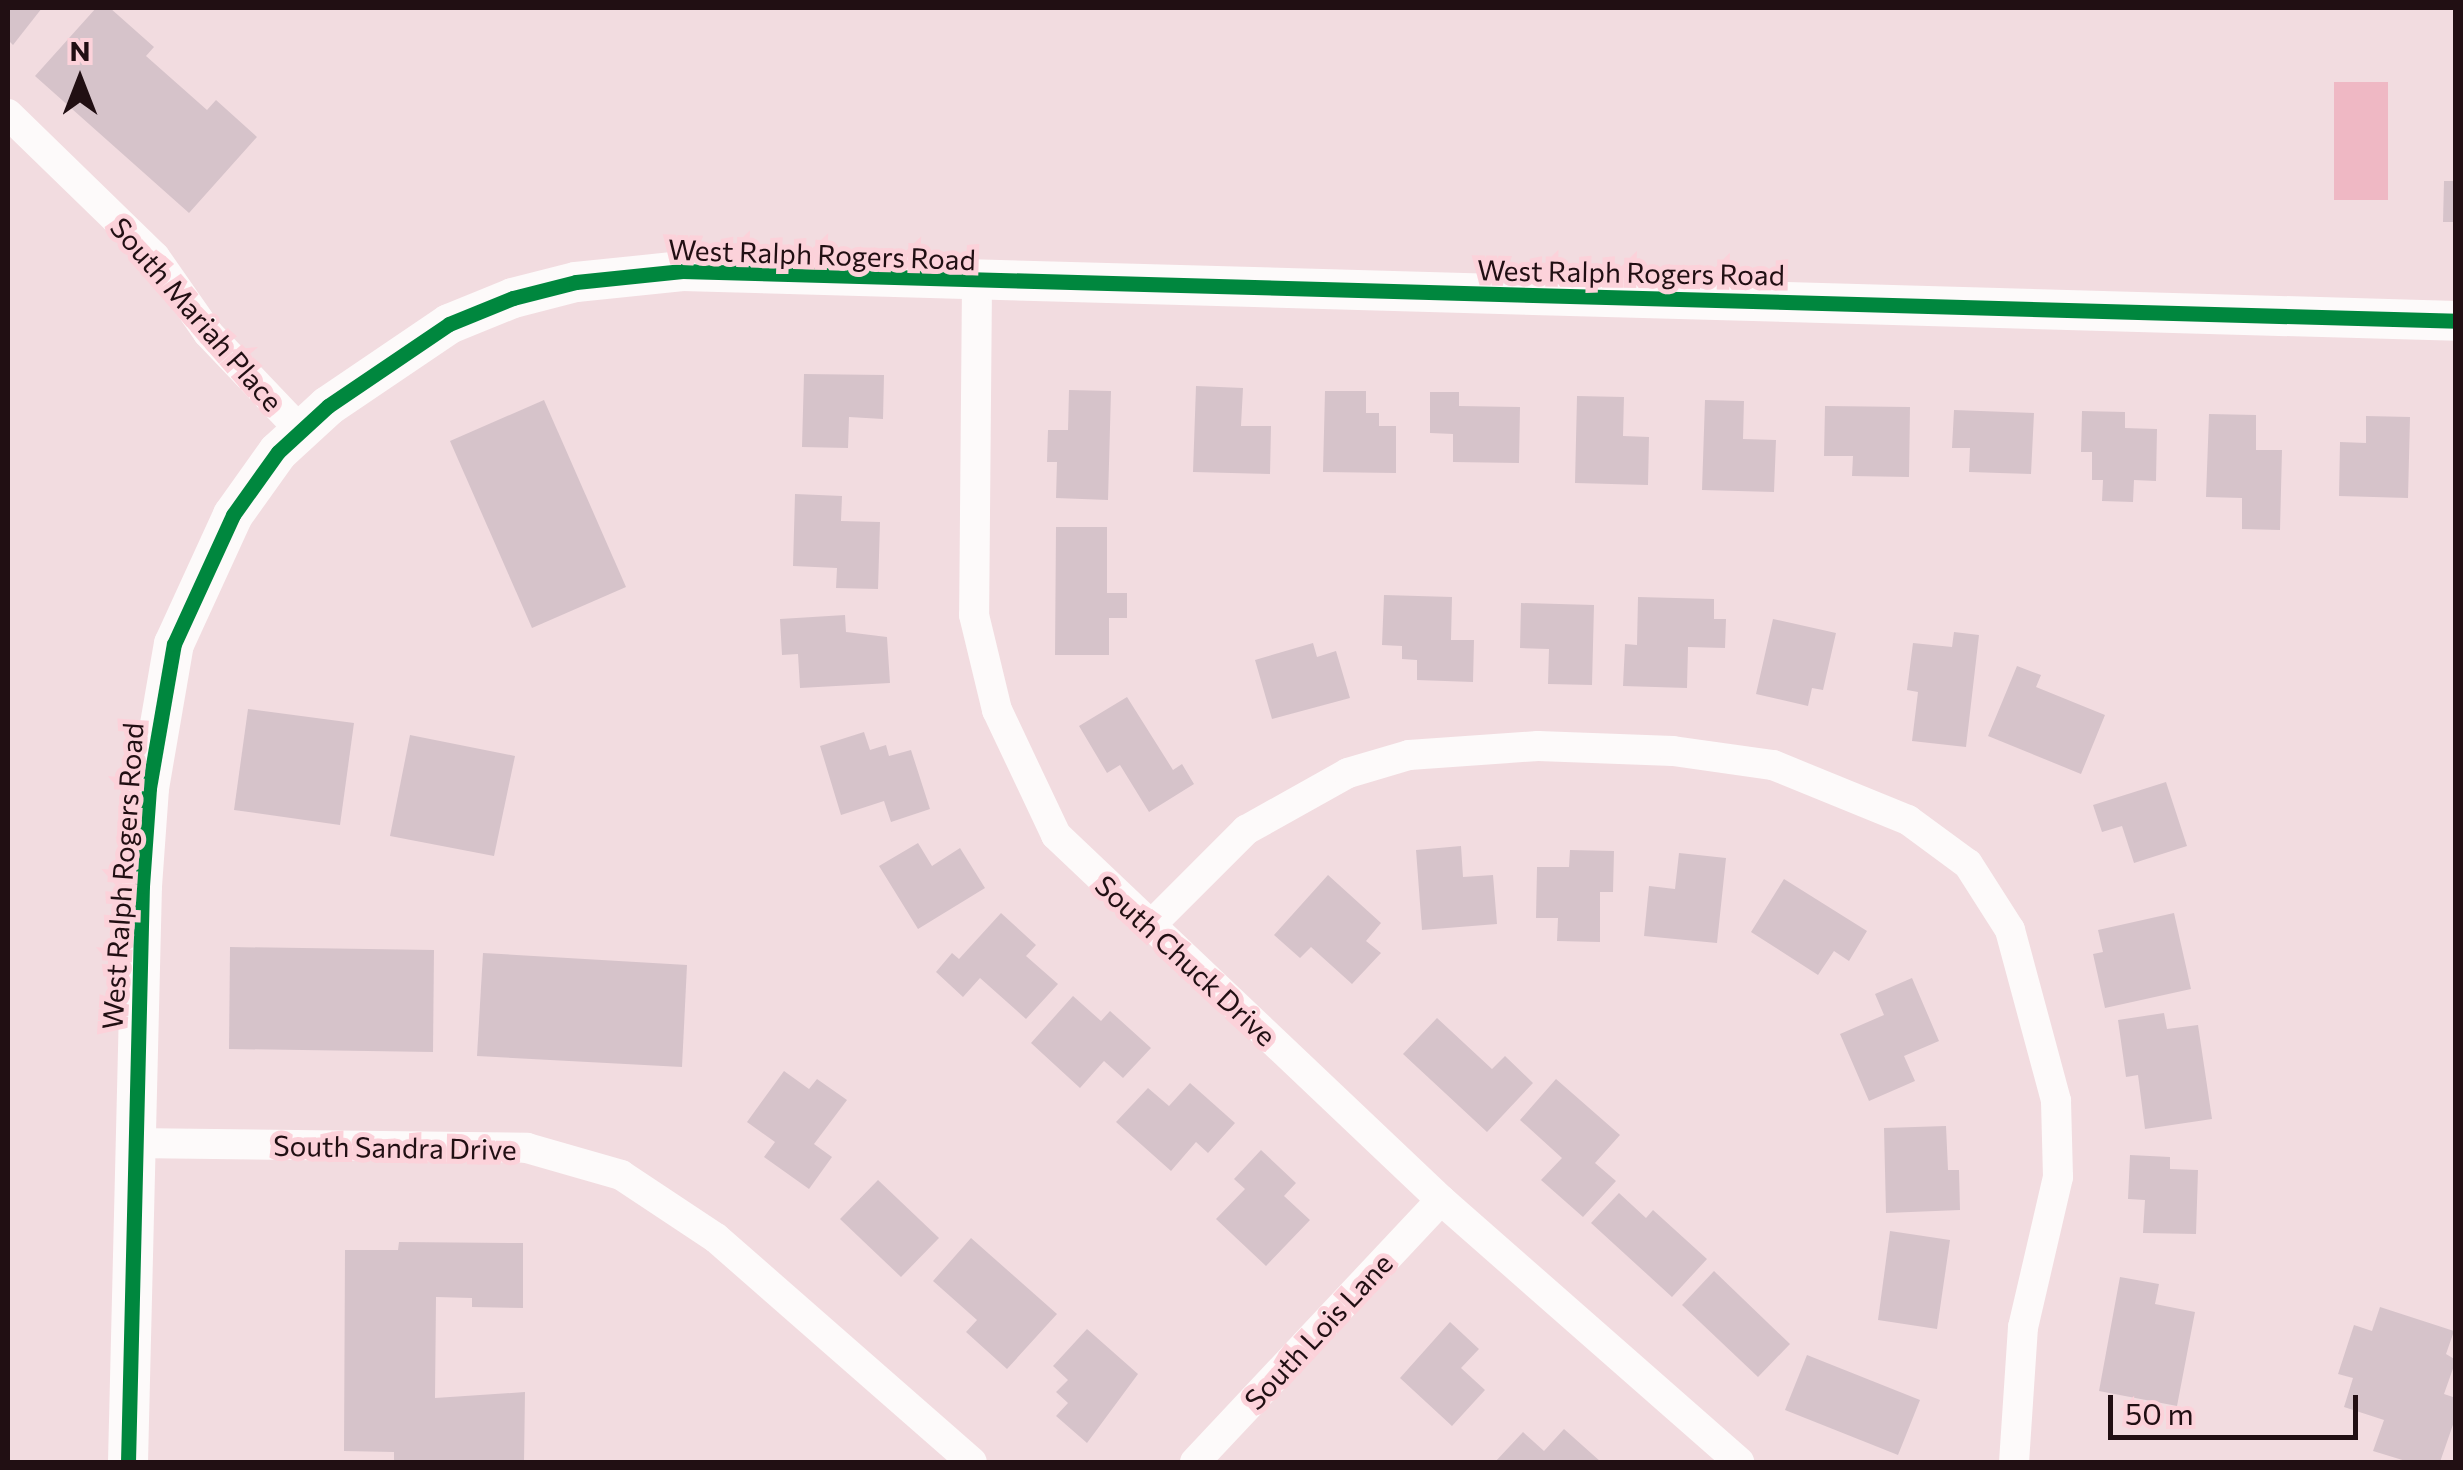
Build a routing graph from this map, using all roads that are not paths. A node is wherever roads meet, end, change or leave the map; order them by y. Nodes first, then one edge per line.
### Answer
1 (8, 114) edge
2 (977, 284) junction
3 (2456, 321) edge
4 (300, 430) junction
5 (1150, 926) junction
6 (132, 1143) junction
7 (1441, 1200) junction
8 (128, 1462) edge
9 (972, 1462) edge
10 (1195, 1462) edge
11 (1739, 1462) edge
12 (2014, 1462) edge

1 - 4 street, South Mariah Place
2 - 3 street, West Ralph Rogers Road
2 - 4 street, West Ralph Rogers Road
2 - 5 street, South Chuck Drive
4 - 6 street, West Ralph Rogers Road
5 - 7 street, South Chuck Drive
5 - 12 street
6 - 8 street, West Ralph Rogers Road
6 - 9 street, South Sandra Drive
7 - 10 street, South Lois Lane
7 - 11 street, South Chuck Drive

